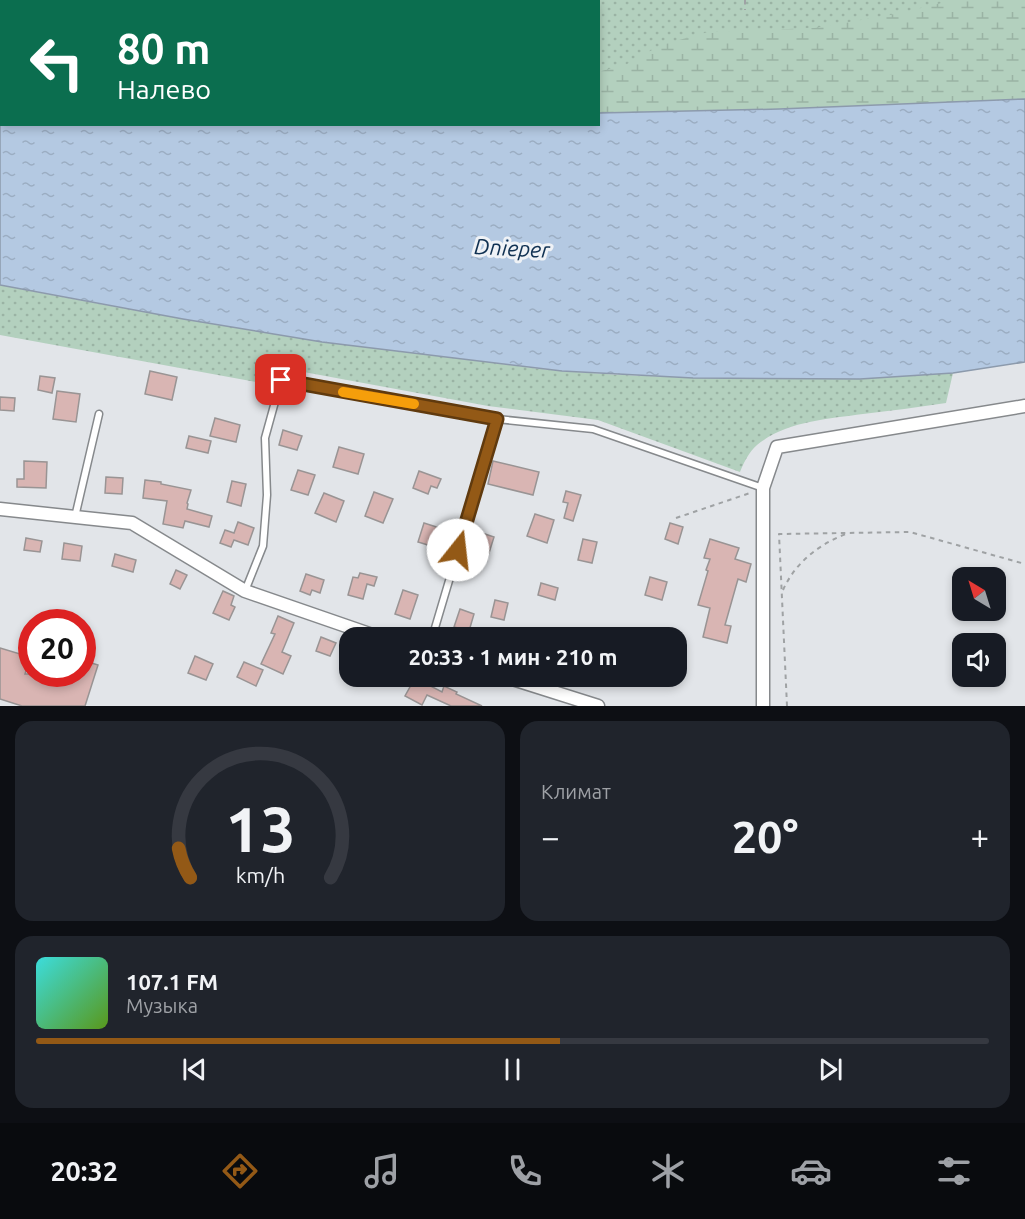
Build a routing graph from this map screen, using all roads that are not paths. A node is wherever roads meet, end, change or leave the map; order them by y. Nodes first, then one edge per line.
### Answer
1 (1025, 406) edge
2 (99, 414) dead end
3 (497, 419) junction
4 (762, 488) junction
5 (0, 509) edge
6 (75, 517) junction
7 (245, 591) junction
8 (349, 627) edge
9 (435, 627) edge
10 (538, 687) edge
11 (598, 706) edge
12 (763, 706) edge

1 - 4 street
2 - 6 lane
3 - 4 lane
3 - 7 lane
3 - 9 lane
4 - 12 street
5 - 6 street
6 - 7 street
7 - 8 street
10 - 11 street

